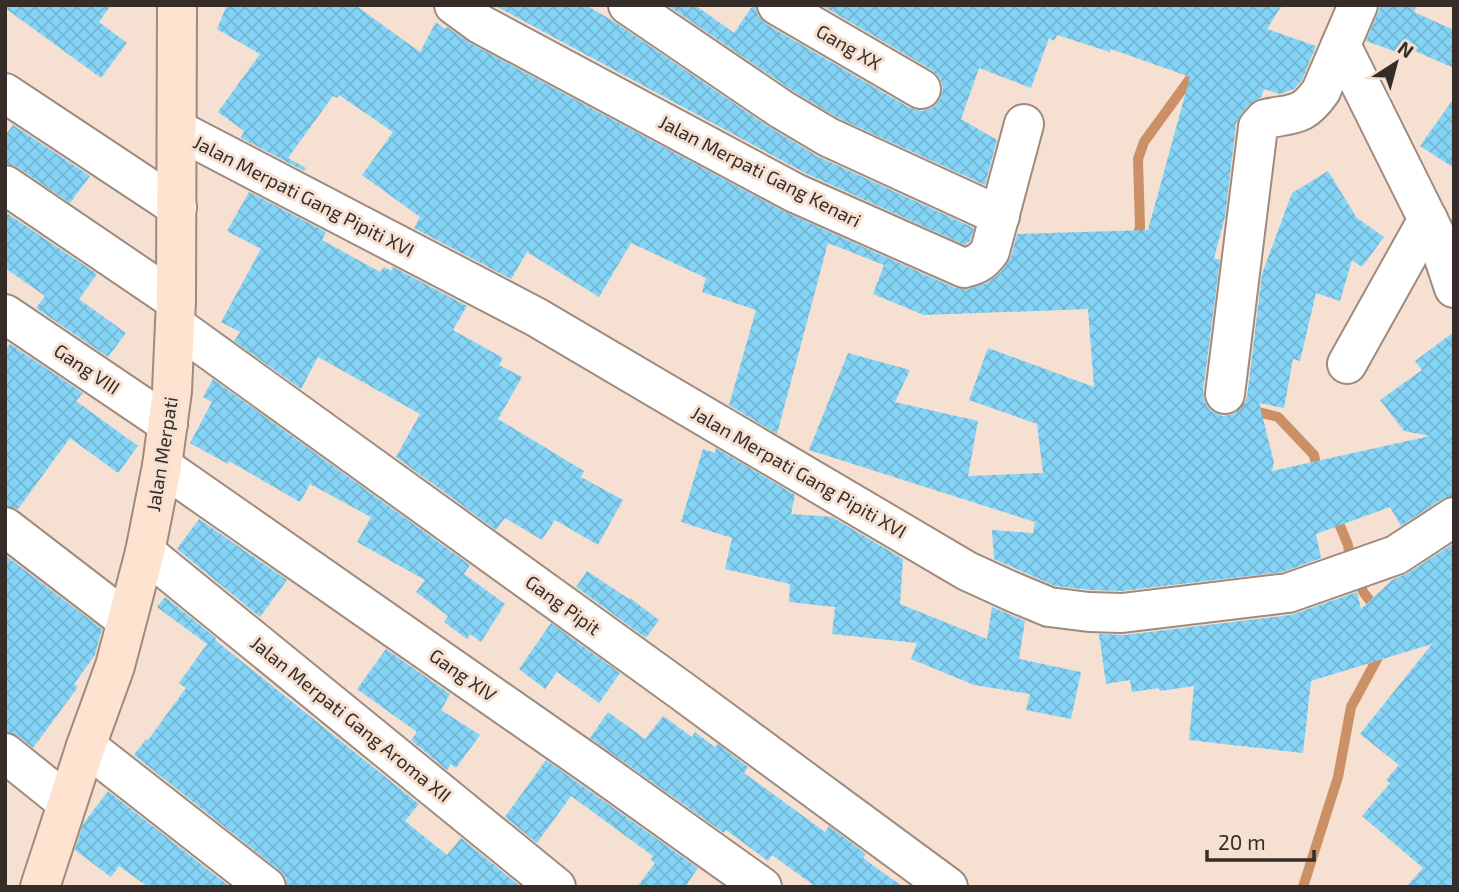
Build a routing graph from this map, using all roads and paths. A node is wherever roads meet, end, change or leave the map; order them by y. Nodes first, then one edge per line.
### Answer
1 (177, 5) edge
2 (454, 5) edge
3 (628, 5) edge
4 (777, 5) edge
5 (1358, 5) edge
6 (1340, 45) junction
7 (921, 89) dead end
8 (5, 93) edge
9 (1024, 124) dead end
10 (178, 130) junction
11 (5, 185) edge
12 (177, 207) junction
13 (1000, 215) junction
14 (1440, 225) edge
15 (1454, 288) edge
16 (176, 313) junction
17 (5, 314) edge
18 (1347, 364) dead end
19 (1225, 394) dead end
20 (169, 424) junction
21 (162, 466) junction
22 (1454, 517) edge
23 (5, 527) edge
24 (145, 552) junction
25 (126, 620) junction
26 (86, 746) junction
27 (5, 753) edge
28 (66, 803) junction
29 (40, 887) edge
30 (266, 887) edge
31 (556, 887) edge
32 (762, 887) edge
33 (948, 887) edge

1 - 10 street, Jalan Merpati
2 - 13 street, Jalan Merpati Gang Kenari
3 - 13 street
4 - 7 street, Gang XX
5 - 6 street
6 - 14 street
6 - 19 street
8 - 12 street
9 - 13 street, Jalan Merpati Gang Kenari
10 - 12 street, Jalan Merpati
10 - 22 street, Jalan Merpati Gang Pipiti XVI
11 - 16 street, Gang Pipit
12 - 16 street, Jalan Merpati
14 - 15 street
14 - 18 street
16 - 20 street, Jalan Merpati
16 - 33 street, Gang Pipit
17 - 20 street, Gang VIII
20 - 21 street, Jalan Merpati
21 - 24 street, Jalan Merpati
21 - 32 street, Gang XIV
23 - 25 street
24 - 25 street, Jalan Merpati
24 - 31 street, Jalan Merpati Gang Aroma XII
25 - 26 street, Jalan Merpati
26 - 28 street, Jalan Merpati
26 - 30 street
27 - 28 street
28 - 29 street, Jalan Merpati

